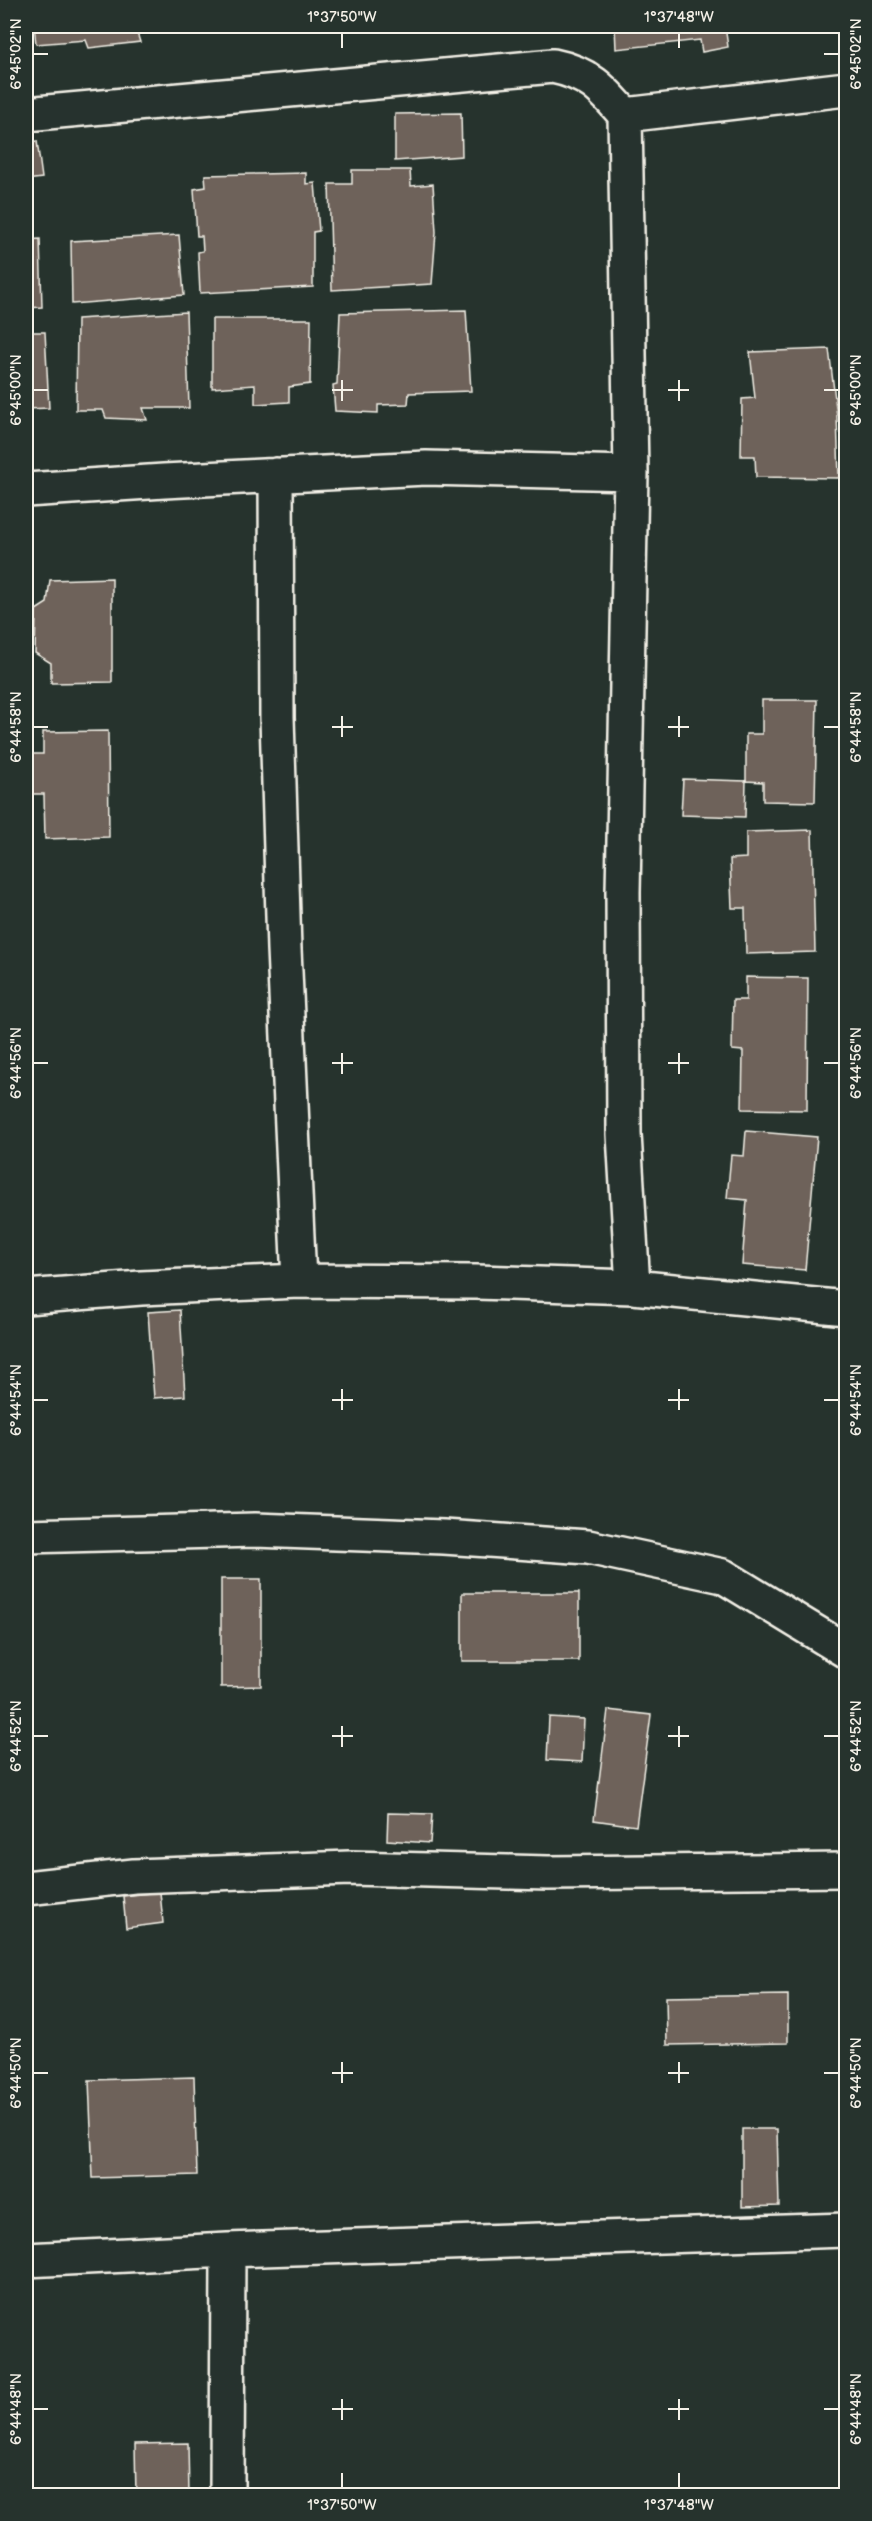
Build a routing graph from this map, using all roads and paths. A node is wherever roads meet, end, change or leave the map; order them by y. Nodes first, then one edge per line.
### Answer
1 (846, 89) edge
2 (26, 114) edge
3 (625, 115) junction
4 (631, 473) junction
5 (276, 475) junction
6 (26, 490) edge
7 (299, 1281) junction
8 (633, 1287) junction
9 (26, 1297) edge
10 (846, 1308) edge
11 (26, 1536) edge
12 (846, 1652) edge
13 (846, 1870) edge
14 (26, 1888) edge
15 (846, 2230) edge
16 (228, 2250) junction
17 (26, 2260) edge
18 (227, 2496) edge

1 - 3 street
2 - 3 street
3 - 4 street
4 - 5 street
4 - 8 street
5 - 6 street
5 - 7 street
7 - 8 street
7 - 9 street
8 - 10 street
11 - 12 street
13 - 14 street
15 - 16 street
16 - 17 street
16 - 18 street

